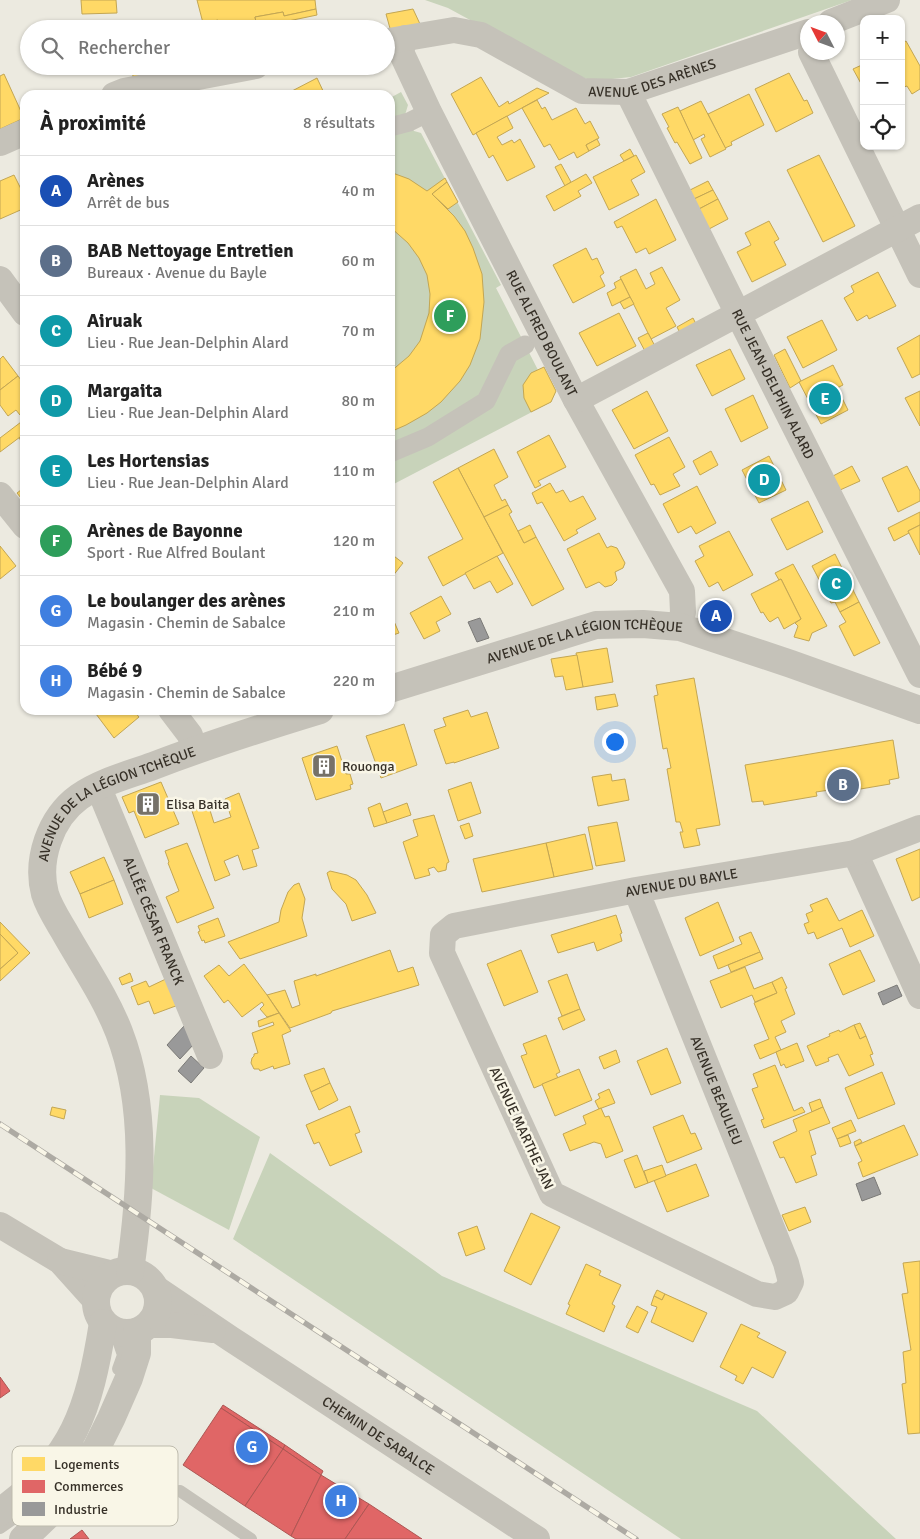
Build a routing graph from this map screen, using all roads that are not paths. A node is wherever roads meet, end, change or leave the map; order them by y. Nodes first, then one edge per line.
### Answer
1 (887, 0) edge
2 (845, 16) edge
3 (396, 39) edge
4 (800, 43) edge
5 (816, 60) edge
6 (210, 75) edge
7 (134, 90) edge
8 (628, 92) junction
9 (429, 112) junction
10 (395, 126) edge
11 (20, 134) edge
12 (0, 143) edge
13 (920, 217) edge
14 (897, 230) junction
15 (920, 275) edge
16 (0, 279) edge
17 (20, 306) edge
18 (738, 314) junction
19 (526, 345) dead end
20 (576, 400) junction
21 (395, 451) edge
22 (0, 495) edge
23 (20, 520) edge
24 (680, 627) junction
25 (920, 675) edge
26 (395, 687) edge
27 (920, 710) edge
28 (175, 715) edge
29 (304, 715) edge
30 (194, 750) junction
31 (98, 786) junction
32 (920, 828) edge
33 (856, 853) junction
34 (636, 890) junction
35 (443, 935) joint
36 (920, 996) edge
37 (210, 1056) dead end
38 (0, 1225) edge
39 (60, 1261) junction
40 (122, 1273) junction
41 (154, 1287) junction
42 (786, 1292) joint
43 (120, 1322) junction
44 (219, 1331) junction
45 (64, 1446) edge
46 (84, 1446) edge
47 (98, 1446) edge
48 (180, 1491) dead end
49 (12, 1502) edge
50 (0, 1512) edge
51 (12, 1520) edge
52 (35, 1526) edge
53 (0, 1528) edge
54 (507, 1532) edge
55 (243, 1537) edge
56 (22, 1539) edge
57 (537, 1539) edge

1 - 2 street
3 - 8 street, AVENUE DES ARÈNES
3 - 9 street, RUE ALFRED BOULANT
4 - 8 street, AVENUE DES ARÈNES
5 - 14 street
6 - 7 street
8 - 18 street, RUE JEAN-DELPHIN ALARD
9 - 10 street
9 - 20 street, RUE ALFRED BOULANT
11 - 12 street
13 - 14 street
14 - 15 street
14 - 18 street
16 - 17 street
18 - 20 street
18 - 25 street, RUE JEAN-DELPHIN ALARD
19 - 21 street
20 - 24 street, RUE ALFRED BOULANT
22 - 23 street
24 - 26 street, AVENUE DE LA LÉGION TCHÈQUE
24 - 27 street, AVENUE DE LA LÉGION TCHÈQUE
28 - 30 street
29 - 30 street, AVENUE DE LA LÉGION TCHÈQUE
30 - 31 street, AVENUE DE LA LÉGION TCHÈQUE
31 - 37 street, ALLÉE CÉSAR FRANCK
31 - 40 street, AVENUE DE LA LÉGION TCHÈQUE
32 - 33 street, AVENUE DU BAYLE
33 - 34 street, AVENUE DU BAYLE
33 - 36 street
34 - 35 street, AVENUE DU BAYLE
34 - 42 street, AVENUE BEAULIEU
35 - 42 street, AVENUE MARTHE JAN
38 - 39 street
39 - 40 street
39 - 43 street
40 - 41 street
40 - 43 street
41 - 43 street
41 - 44 street, CHEMIN DE SABALCE
43 - 44 street, CHEMIN DE SABALCE
43 - 45 street
43 - 46 lane
43 - 47 street
44 - 54 street, CHEMIN DE SABALCE
48 - 55 lane
49 - 50 street
51 - 53 lane
52 - 56 street
54 - 57 street, CHEMIN DE SABALCE

